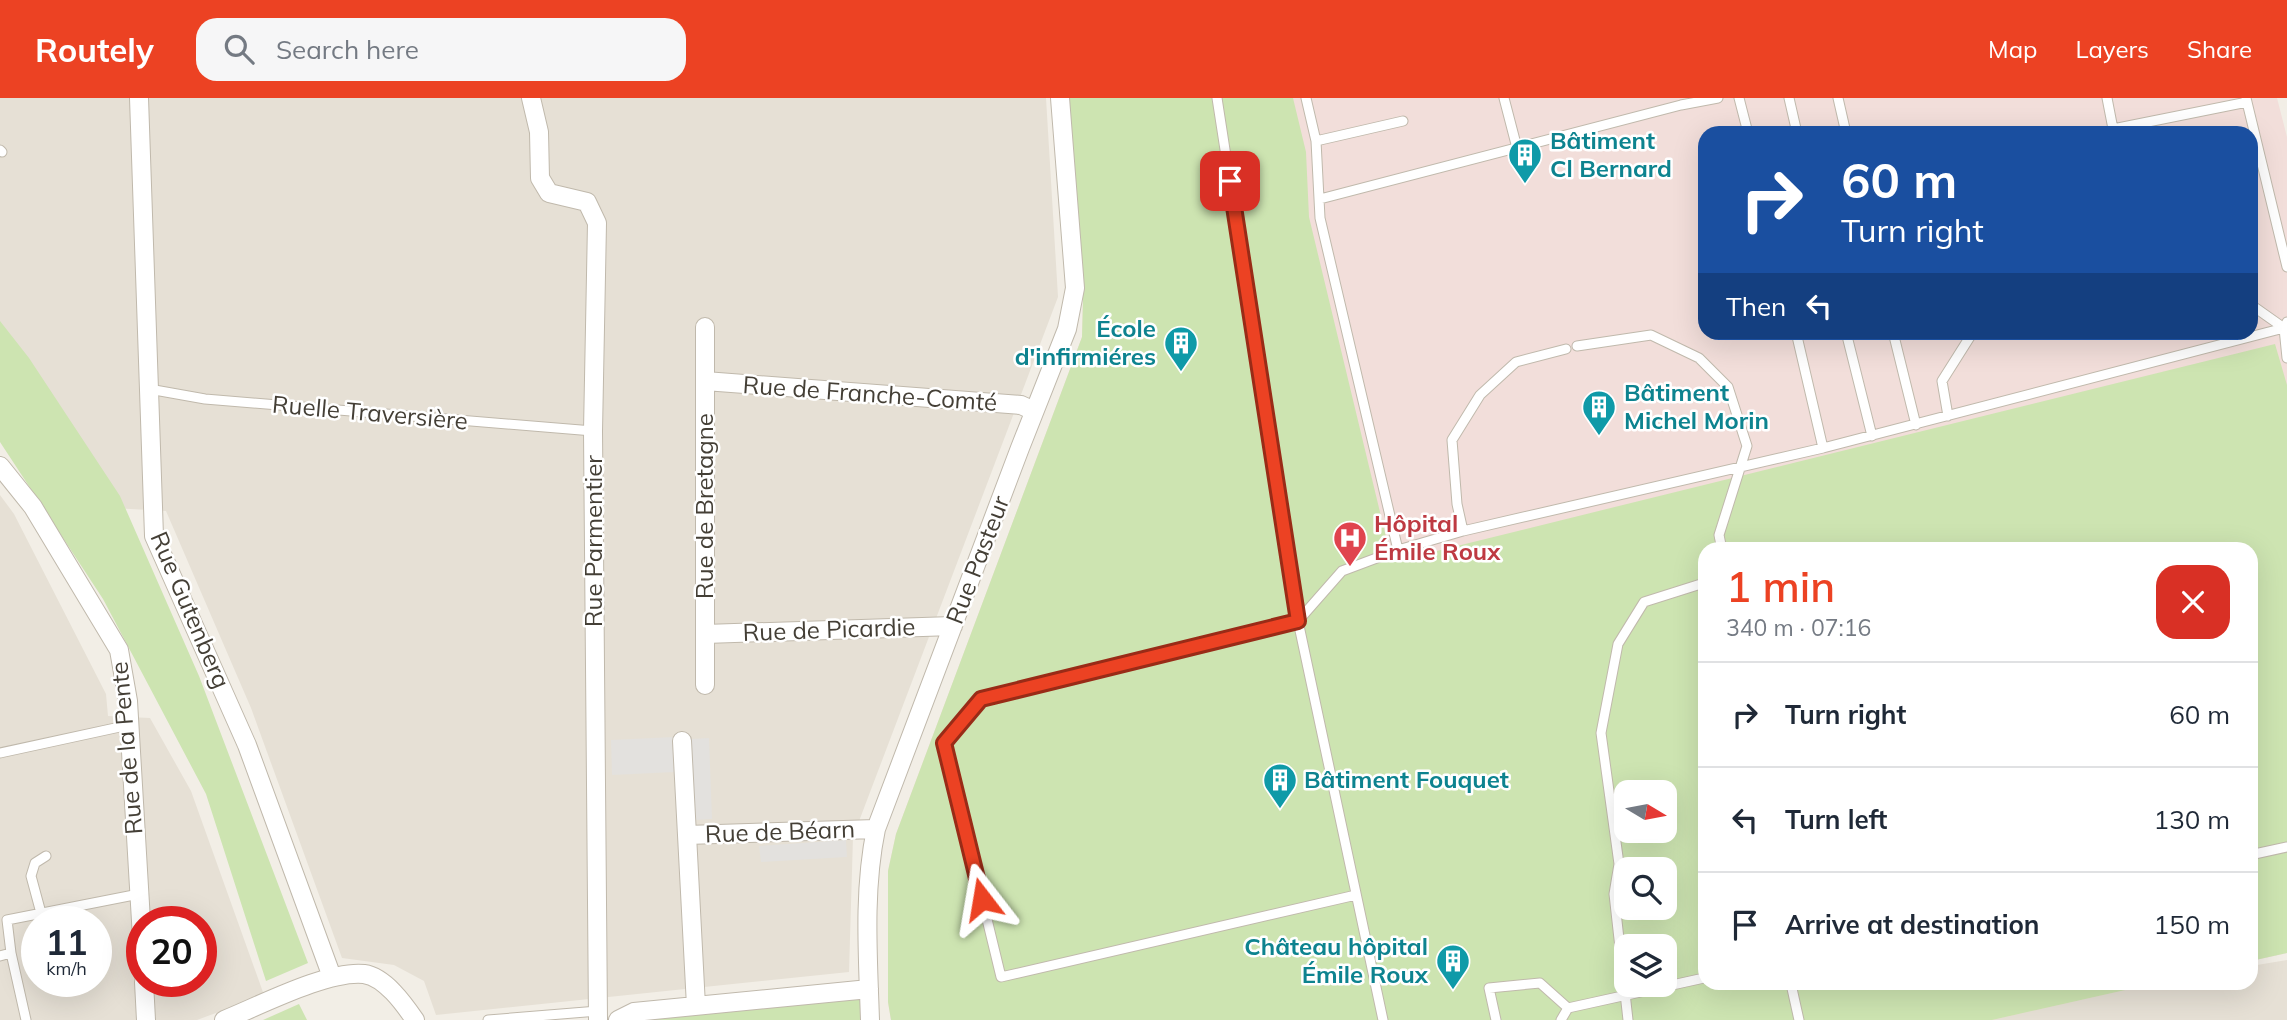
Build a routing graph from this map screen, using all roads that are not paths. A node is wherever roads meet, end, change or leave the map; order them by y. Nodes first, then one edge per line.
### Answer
1 (139, 98) edge
2 (531, 98) edge
3 (1060, 98) edge
4 (1217, 98) edge
5 (1306, 98) edge
6 (1504, 98) edge
7 (1718, 98) edge
8 (1739, 98) edge
9 (1789, 98) edge
10 (1838, 98) edge
11 (2107, 98) edge
12 (2246, 100) edge
13 (1682, 102) edge
14 (1403, 121) dead end
15 (1746, 126) edge
16 (1795, 126) edge
17 (1844, 126) edge
18 (2112, 126) edge
19 (2127, 126) edge
20 (2252, 126) edge
21 (1316, 141) junction
22 (1517, 148) junction
23 (2258, 149) edge
24 (1321, 199) junction
25 (2287, 267) edge
26 (2258, 309) edge
27 (2285, 325) edge
28 (705, 327) dead end
29 (2258, 332) edge
30 (1798, 340) edge
31 (1848, 340) edge
32 (1895, 340) edge
33 (1968, 340) edge
34 (2229, 340) edge
35 (1577, 346) dead end
36 (1566, 349) dead end
37 (2287, 358) edge
38 (705, 381) junction
39 (147, 389) junction
40 (1034, 411) junction
41 (1948, 416) junction
42 (1916, 425) junction
43 (593, 431) junction
44 (1872, 436) junction
45 (1823, 448) junction
46 (0, 466) edge
47 (1742, 466) junction
48 (1463, 531) junction
49 (1720, 542) edge
50 (1398, 550) junction
51 (1698, 585) edge
52 (1298, 621) junction
53 (953, 626) junction
54 (705, 634) junction
55 (705, 685) dead end
56 (130, 725) junction
57 (682, 741) dead end
58 (0, 753) edge
59 (876, 830) junction
60 (687, 835) junction
61 (2287, 847) edge
62 (2258, 853) edge
63 (46, 856) dead end
64 (139, 894) junction
65 (1356, 895) junction
66 (39, 906) edge
67 (77, 906) edge
68 (140, 906) edge
69 (4, 920) edge
70 (1618, 934) edge
71 (11, 953) junction
72 (0, 956) edge
73 (332, 977) junction
74 (1698, 979) edge
75 (1677, 984) edge
76 (869, 989) junction
77 (1792, 990) edge
78 (145, 997) edge
79 (1616, 997) edge
80 (1625, 997) edge
81 (696, 1006) junction
82 (1568, 1008) junction
83 (598, 1016) edge
84 (26, 1020) edge
85 (146, 1020) edge
86 (224, 1020) edge
87 (415, 1020) edge
88 (488, 1020) edge
89 (618, 1020) edge
90 (870, 1020) edge
91 (1383, 1020) edge
92 (1496, 1020) edge
93 (1561, 1020) edge
94 (1628, 1020) edge
95 (1799, 1020) edge

1 - 39 street, Rue Gutenberg
2 - 43 street, Rue Parmentier
3 - 40 street, Rue Pasteur
4 - 52 lane
5 - 21 lane
6 - 22 lane
7 - 13 lane
8 - 15 lane
9 - 16 lane
10 - 17 lane
11 - 18 lane
12 - 19 lane
12 - 20 lane
13 - 22 lane
14 - 21 lane
21 - 24 lane
22 - 24 lane
23 - 25 lane
24 - 50 lane
26 - 27 lane
27 - 29 lane
27 - 37 lane
28 - 38 street, Rue de Bretagne
30 - 45 lane
31 - 44 lane
32 - 42 lane
33 - 41 lane
34 - 41 lane
35 - 47 lane
36 - 48 lane
38 - 40 street, Rue de Franche-Comté
38 - 54 street, Rue de Bretagne
39 - 43 lane, Ruelle Traversière
39 - 73 street, Rue Gutenberg
40 - 53 street, Rue Pasteur
41 - 42 lane
42 - 44 lane
43 - 83 street, Rue Parmentier
44 - 45 lane
45 - 47 lane
46 - 56 street, Rue de la Pente
47 - 48 lane
47 - 49 lane
48 - 50 lane
50 - 52 lane
51 - 70 lane
52 - 65 lane
52 - 65 lane
53 - 54 street, Rue de Picardie
53 - 59 street, Rue Pasteur
54 - 55 street, Rue de Bretagne
56 - 58 lane
56 - 64 street, Rue de la Pente
57 - 60 street
59 - 60 street, Rue de Béarn
59 - 76 street, Rue Pasteur
60 - 81 street, Rue de Béarn
61 - 62 lane
63 - 66 lane
64 - 67 lane
64 - 68 street, Rue de la Pente
65 - 91 lane
69 - 71 lane
71 - 72 lane
71 - 84 lane
73 - 86 street
73 - 87 street
74 - 75 lane
76 - 81 street
76 - 90 street, Rue Pasteur
77 - 95 lane
78 - 85 street
79 - 82 lane
80 - 94 lane
81 - 89 street
82 - 92 lane
82 - 93 lane
83 - 88 lane

